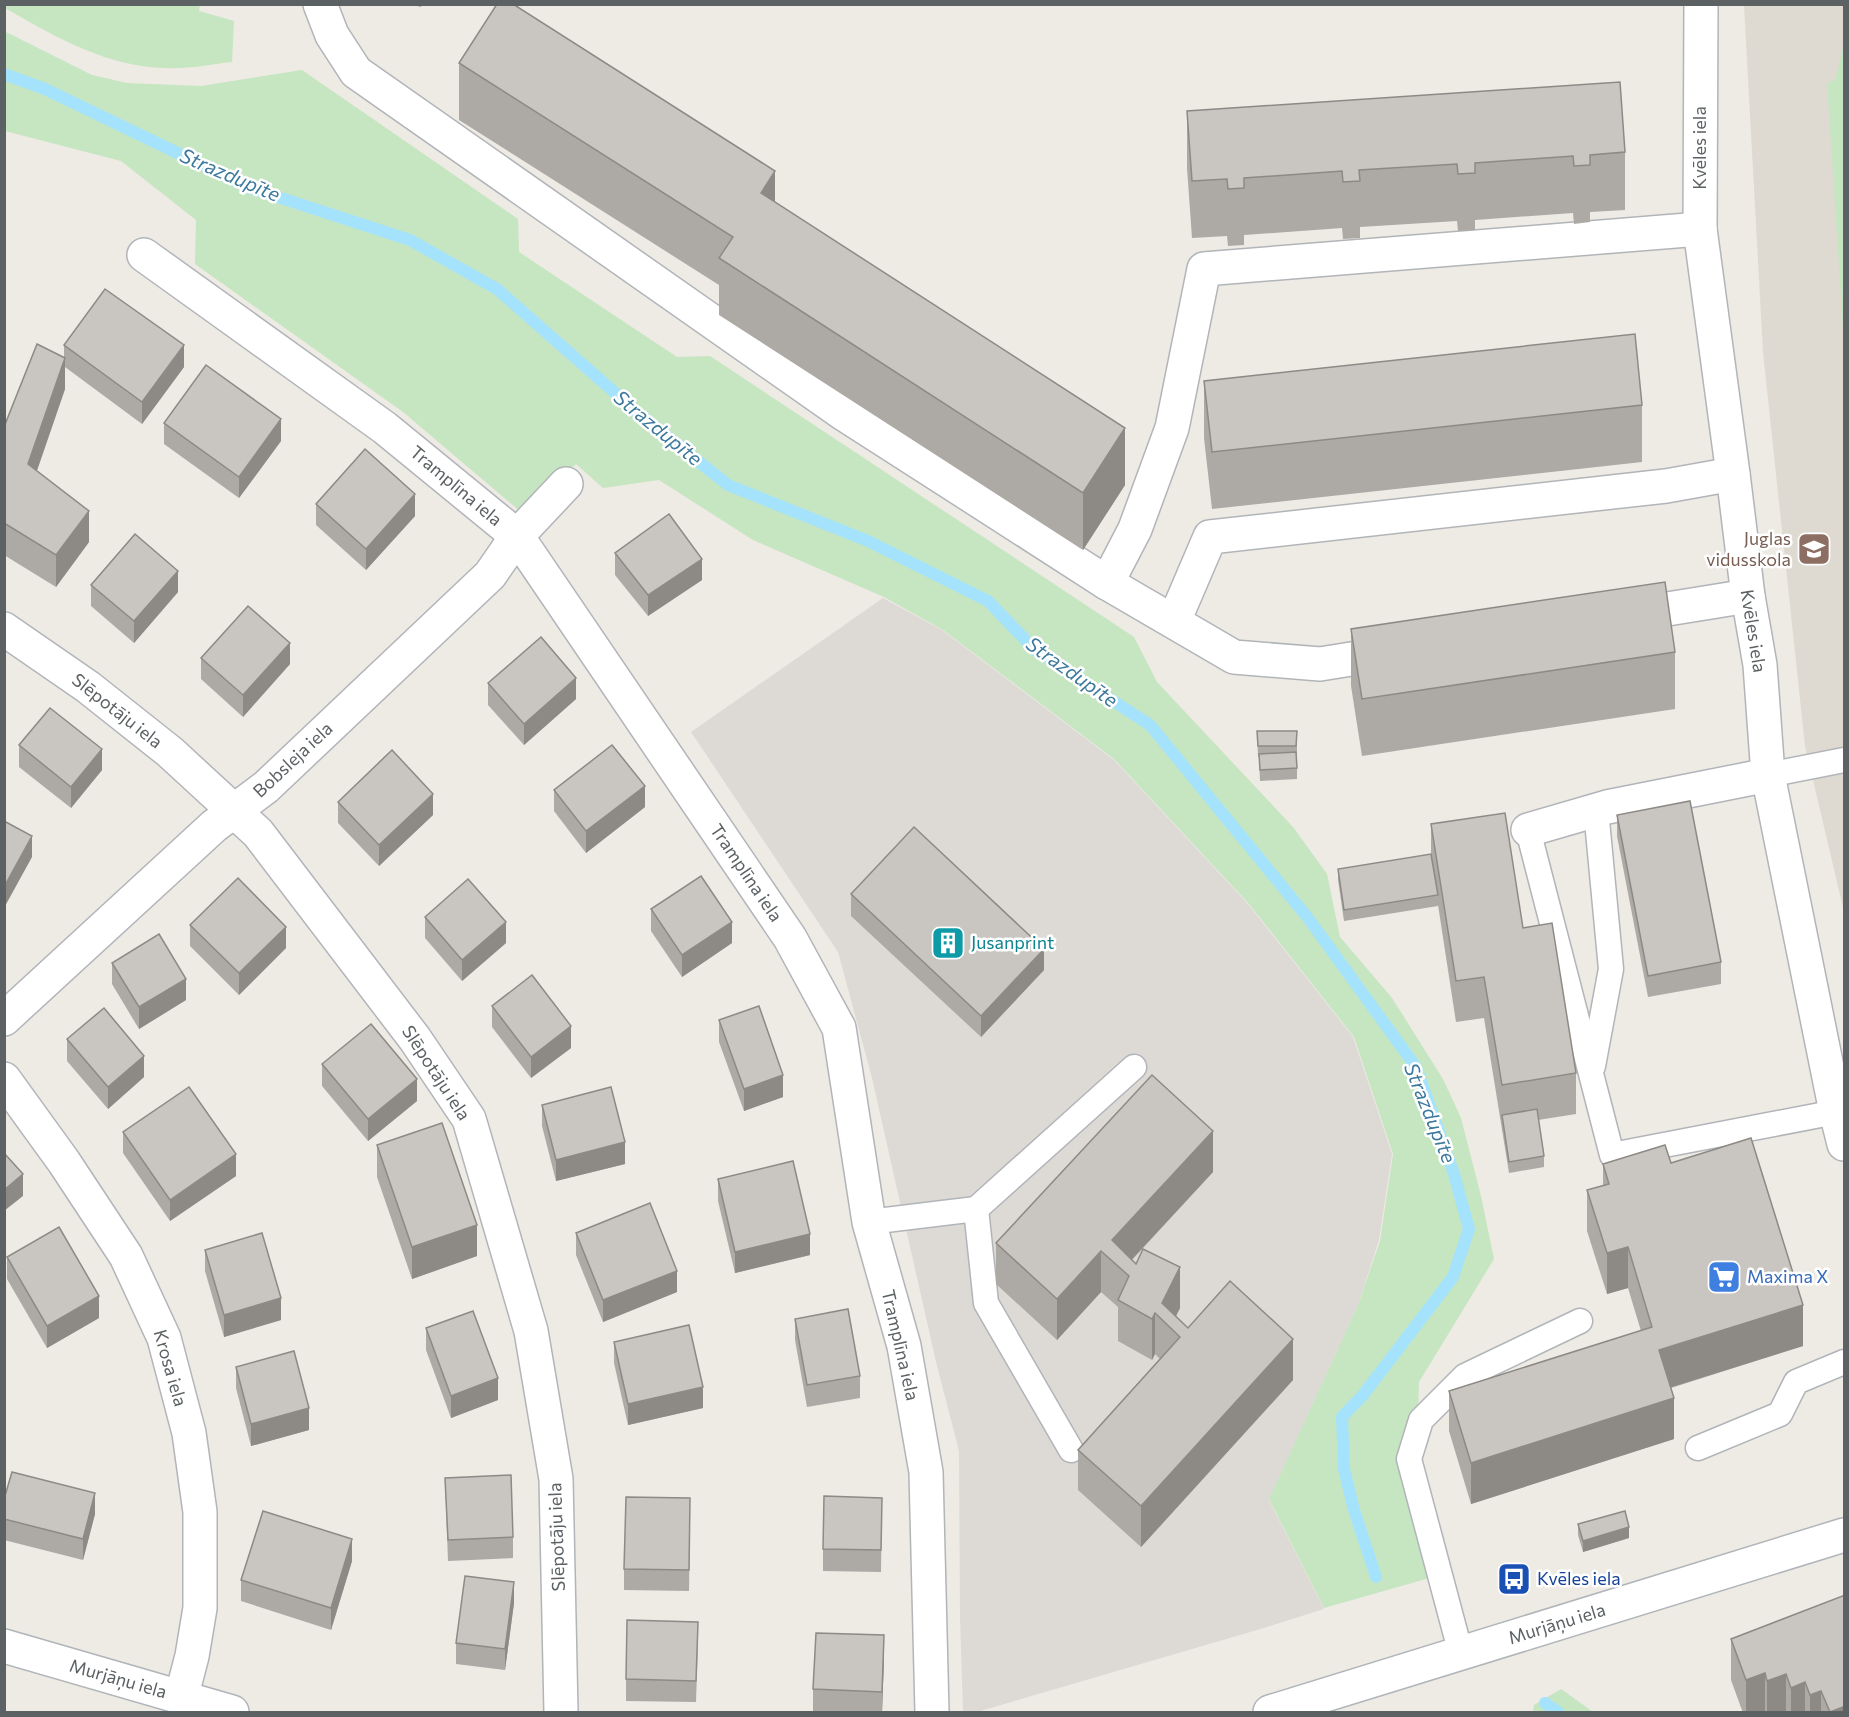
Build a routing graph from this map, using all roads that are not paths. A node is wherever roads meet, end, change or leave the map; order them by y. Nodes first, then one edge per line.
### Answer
1 (320, 4) edge
2 (1701, 4) edge
3 (1700, 229) junction
4 (144, 255) dead end
5 (1733, 474) junction
6 (566, 484) dead end
7 (517, 536) junction
8 (1107, 583) junction
9 (1748, 596) junction
10 (1174, 621) junction
11 (1592, 621) edge
12 (4, 629) edge
13 (1426, 647) edge
14 (1845, 760) edge
15 (1768, 775) junction
16 (1596, 810) junction
17 (236, 811) junction
18 (1528, 830) joint
19 (4, 1019) edge
20 (1134, 1067) dead end
21 (1591, 1074) junction
22 (4, 1079) edge
23 (1836, 1112) junction
24 (1845, 1144) edge
25 (976, 1209) junction
26 (868, 1222) junction
27 (1580, 1322) dead end
28 (1845, 1362) edge
29 (1698, 1448) dead end
30 (1071, 1450) dead end
31 (1845, 1535) edge
32 (4, 1646) edge
33 (1461, 1654) junction
34 (181, 1698) junction
35 (232, 1713) edge
36 (561, 1713) edge
37 (932, 1713) edge
38 (1270, 1713) edge

1 - 8 street
2 - 3 street, Kvēles iela
3 - 5 street, Kvēles iela
3 - 8 street
4 - 7 street, Tramplīna iela
5 - 9 street, Kvēles iela
5 - 10 street
6 - 7 street, Bobsleja iela
7 - 17 street, Bobsleja iela
7 - 26 street, Tramplīna iela
8 - 10 street
9 - 11 street
9 - 15 street, Kvēles iela
10 - 13 street
12 - 17 street, Slēpotāju iela
14 - 15 lane
15 - 16 street
15 - 23 street, Kvēles iela
16 - 18 street
16 - 21 lane
17 - 19 street, Bobsleja iela
17 - 36 street, Slēpotāju iela
18 - 21 lane
20 - 25 lane
21 - 23 lane
22 - 34 street, Krosa iela
23 - 24 street, Kvēles iela
25 - 26 lane
25 - 30 lane
26 - 37 street, Tramplīna iela
27 - 33 lane
28 - 29 lane
31 - 33 street, Murjāņu iela
32 - 34 street, Murjāņu iela
33 - 38 street, Murjāņu iela
34 - 35 street, Murjāņu iela

